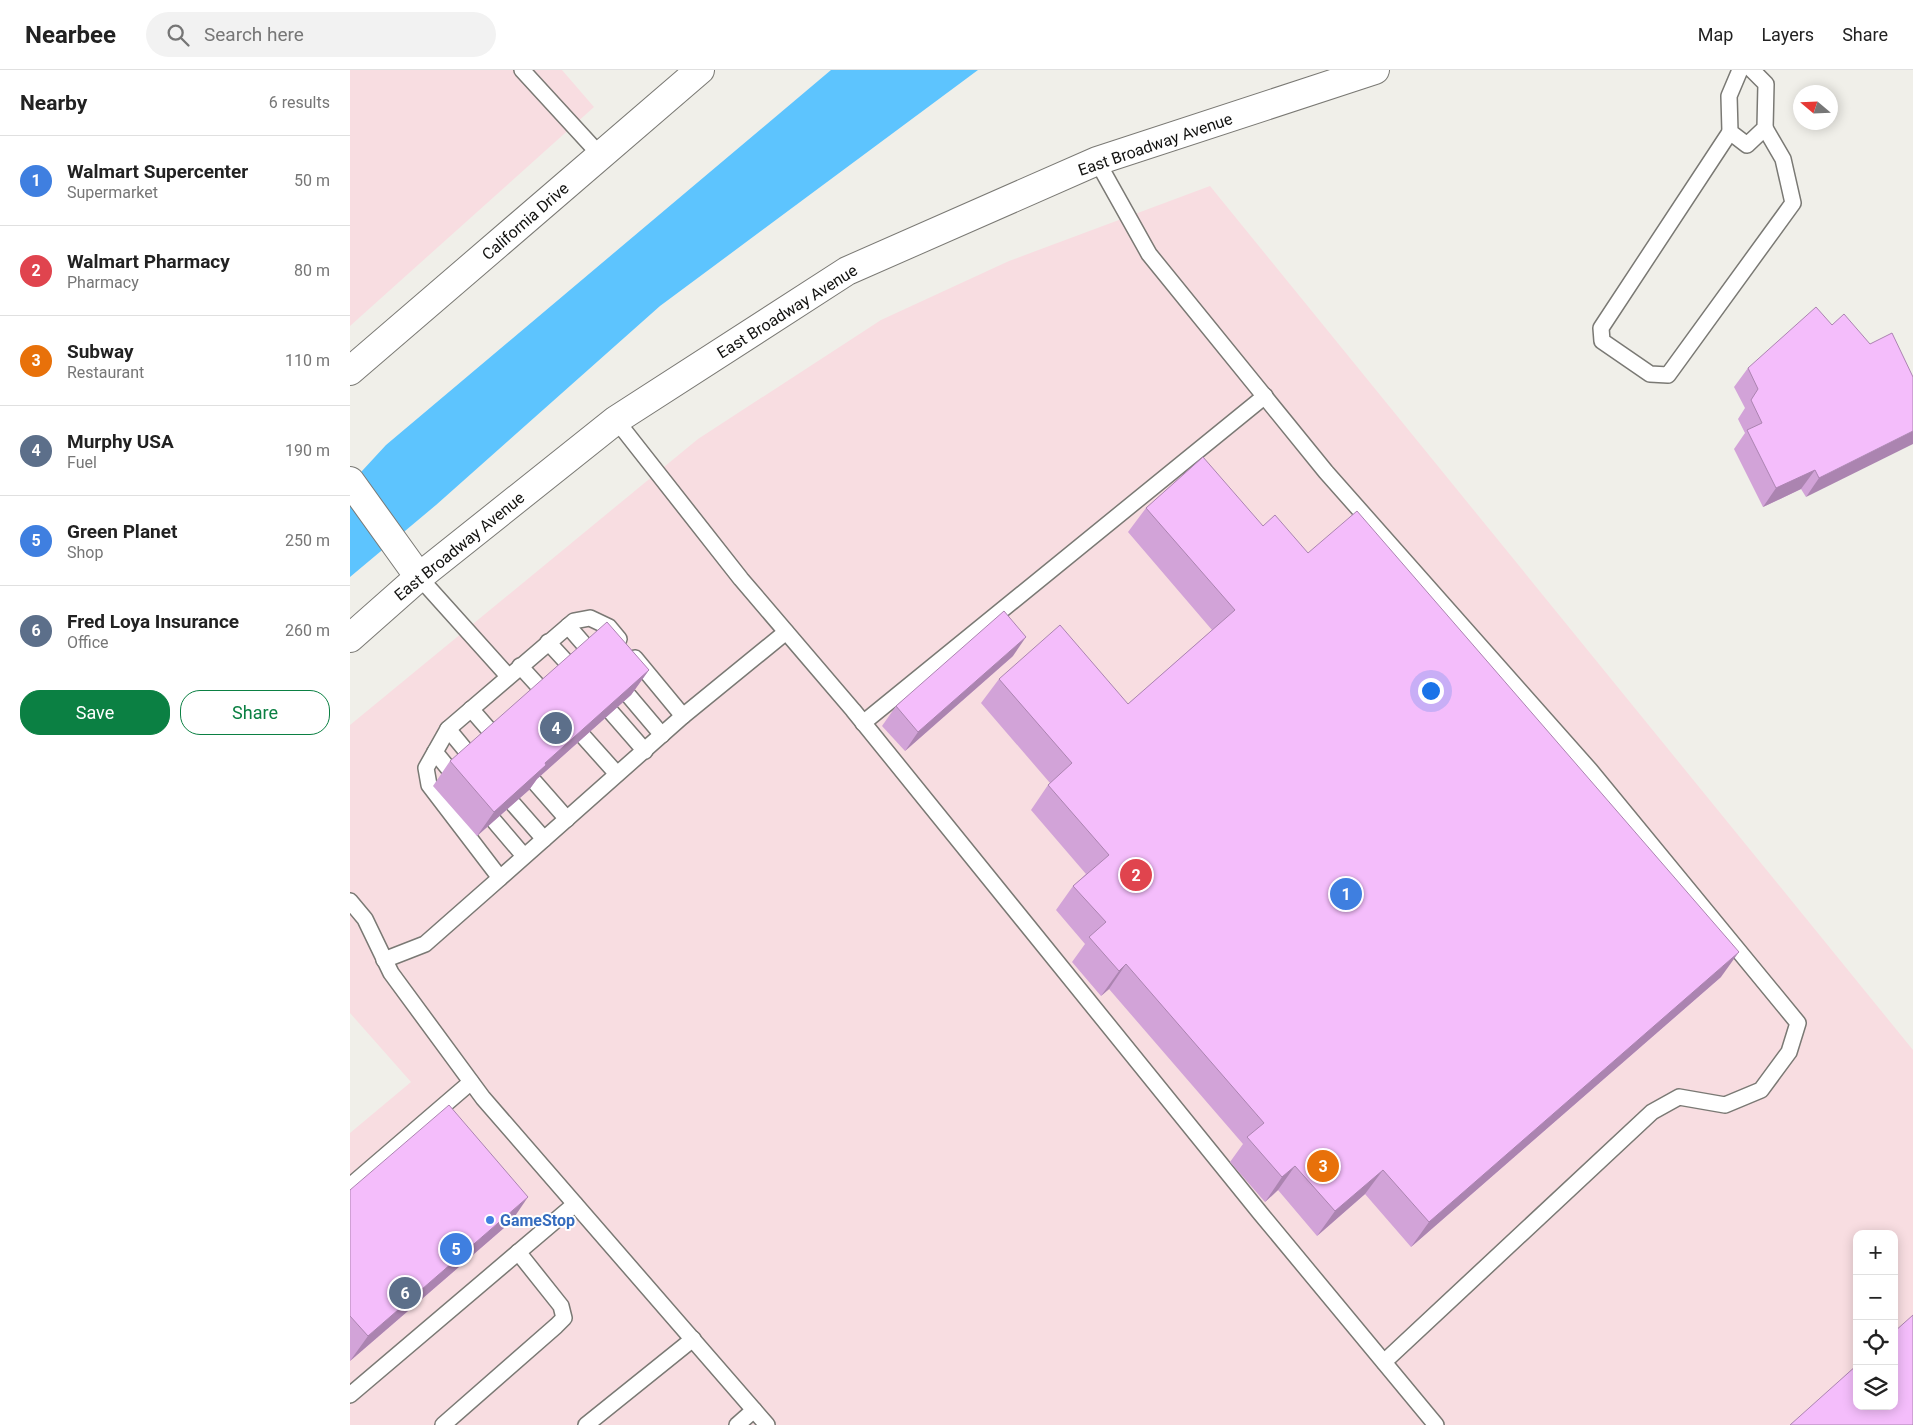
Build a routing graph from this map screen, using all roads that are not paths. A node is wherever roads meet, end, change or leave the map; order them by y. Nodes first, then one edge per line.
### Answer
1 (522, 70) edge
2 (700, 70) edge
3 (1375, 70) edge
4 (1740, 70) edge
5 (1752, 70) edge
6 (1765, 128) junction
7 (1730, 132) junction
8 (601, 156) junction
9 (1097, 161) junction
10 (350, 372) edge
11 (1265, 396) junction
12 (616, 420) junction
13 (350, 482) edge
14 (418, 577) junction
15 (568, 626) junction
16 (786, 632) junction
17 (350, 638) edge
18 (548, 642) junction
19 (588, 649) edge
20 (520, 666) junction
21 (570, 666) edge
22 (508, 676) junction
23 (540, 689) edge
24 (629, 696) edge
25 (471, 709) junction
26 (611, 712) edge
27 (683, 716) junction
28 (863, 723) junction
29 (448, 729) junction
30 (491, 732) edge
31 (662, 735) junction
32 (583, 736) edge
33 (645, 751) junction
34 (435, 752) junction
35 (467, 752) edge
36 (448, 768) dead end
37 (617, 774) junction
38 (531, 778) edge
39 (508, 798) edge
40 (489, 816) edge
41 (566, 819) junction
42 (544, 839) junction
43 (524, 856) junction
44 (500, 878) junction
45 (350, 902) edge
46 (384, 960) junction
47 (471, 1082) junction
48 (350, 1186) edge
49 (575, 1204) junction
50 (518, 1252) junction
51 (693, 1340) junction
52 (1384, 1362) junction
53 (350, 1395) edge
54 (754, 1410) junction
55 (443, 1425) edge
56 (586, 1425) edge
57 (737, 1425) edge
58 (767, 1425) edge
59 (1436, 1425) edge

1 - 8 lane
2 - 8 street, California Drive
3 - 9 street, East Broadway Avenue
4 - 7 lane
5 - 6 lane
6 - 7 lane
6 - 7 lane
8 - 10 street, California Drive
9 - 11 lane
9 - 12 street, East Broadway Avenue
11 - 28 lane
11 - 52 lane
12 - 14 street, East Broadway Avenue
12 - 16 lane
13 - 14 street
14 - 17 street, East Broadway Avenue
14 - 22 lane
15 - 18 lane
15 - 19 lane
15 - 27 lane
16 - 27 lane
16 - 28 lane
18 - 20 lane
18 - 21 lane
20 - 22 lane
20 - 23 lane
22 - 25 lane
24 - 31 lane
25 - 29 lane
25 - 30 lane
26 - 33 lane
27 - 31 lane
28 - 52 lane
29 - 34 lane
29 - 35 lane
31 - 33 lane
32 - 37 lane
33 - 37 lane
34 - 36 lane
34 - 44 lane
37 - 41 lane
38 - 41 lane
39 - 42 lane
40 - 43 lane
41 - 42 lane
42 - 43 lane
43 - 44 lane
44 - 46 lane
45 - 46 lane
46 - 47 lane
47 - 48 lane
47 - 49 lane
49 - 50 lane
49 - 51 lane
50 - 53 lane
50 - 55 lane
51 - 54 lane
51 - 56 lane
52 - 59 lane
54 - 57 lane
54 - 58 lane

